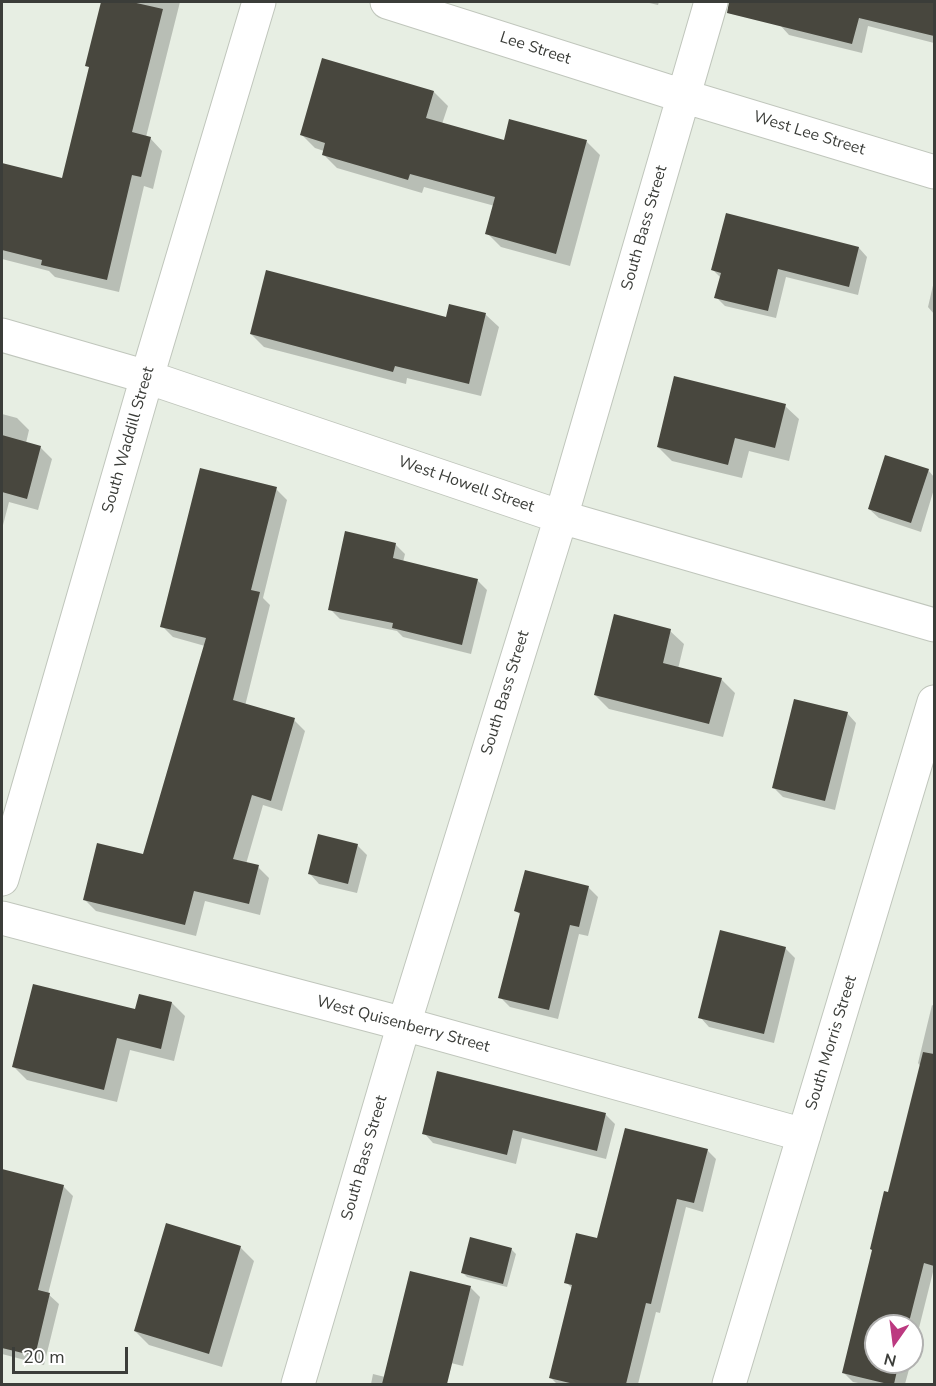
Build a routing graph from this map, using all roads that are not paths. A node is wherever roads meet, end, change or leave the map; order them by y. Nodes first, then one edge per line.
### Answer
1 (259, 2) edge
2 (387, 2) edge
3 (711, 2) edge
4 (684, 96) junction
5 (934, 172) edge
6 (2, 335) edge
7 (147, 377) junction
8 (561, 517) junction
9 (934, 625) edge
10 (934, 702) edge
11 (2, 879) edge
12 (2, 918) edge
13 (404, 1024) junction
14 (804, 1135) junction
15 (298, 1384) edge
16 (729, 1384) edge

1 - 7 street, South Waddill Street
2 - 4 street, Lee Street
3 - 4 street, South Bass Street
4 - 5 street, West Lee Street
4 - 8 street, South Bass Street
6 - 7 street, West Howell Street
7 - 8 street, West Howell Street
7 - 11 street, South Waddill Street
8 - 9 street, West Howell Street
8 - 13 street, South Bass Street
10 - 14 street, South Morris Street
12 - 13 street, West Quisenberry Street
13 - 14 street, West Quisenberry Street
13 - 15 street, South Bass Street
14 - 16 street, South Morris Street

